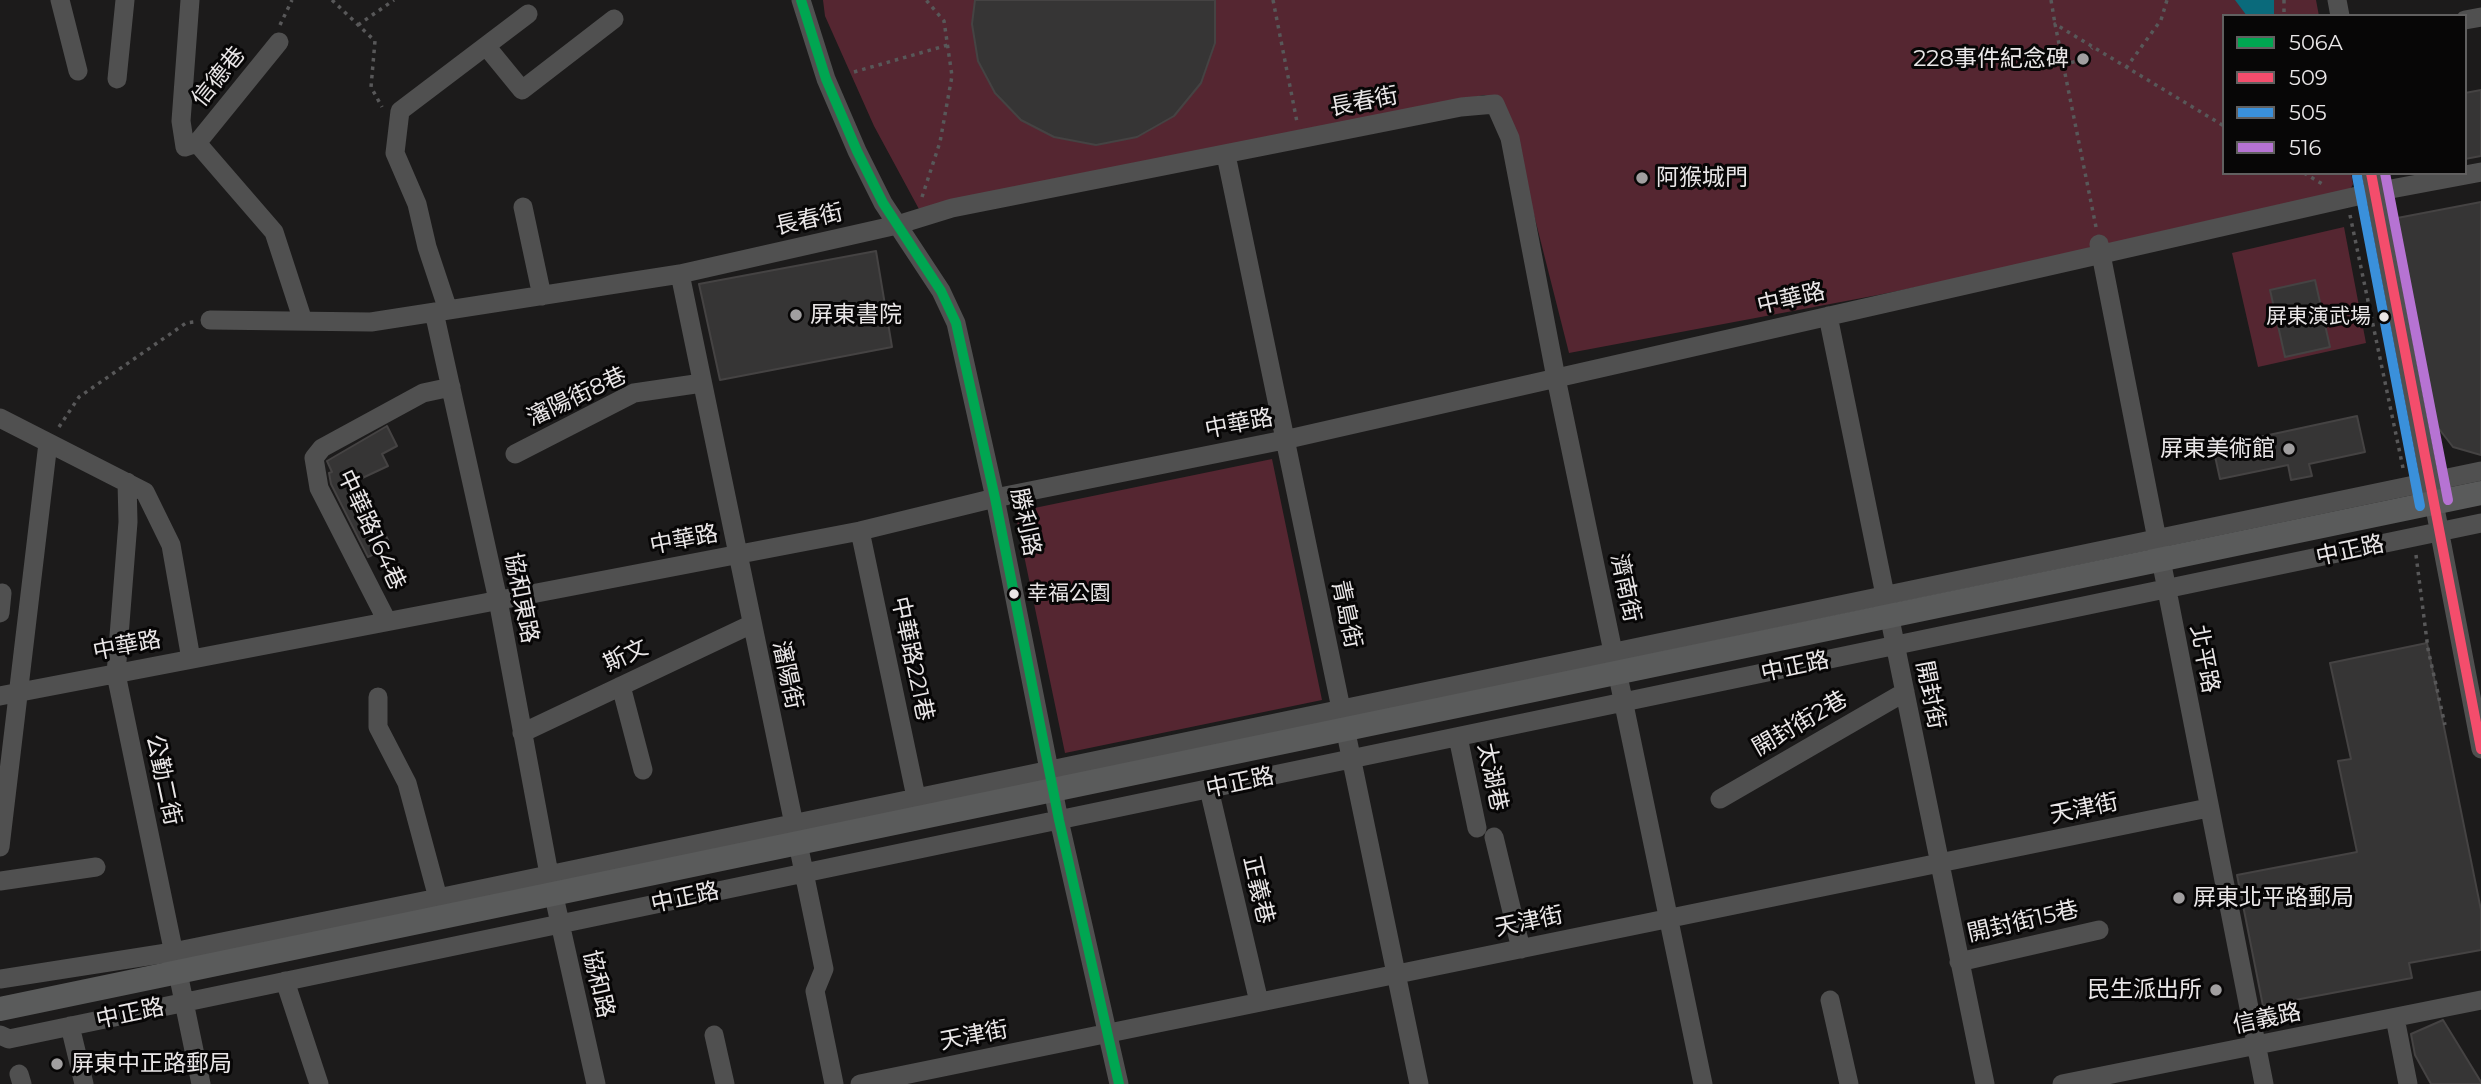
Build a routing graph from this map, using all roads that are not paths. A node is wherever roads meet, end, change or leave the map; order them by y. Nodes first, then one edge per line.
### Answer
1 (60, 0) edge
2 (125, 0) edge
3 (190, 0) edge
4 (802, 0) edge
5 (528, 14) dead end
6 (614, 19) dead end
7 (279, 41) road end
8 (486, 46) junction
9 (78, 71) dead end
10 (117, 79) dead end
11 (1495, 104) joint
12 (197, 144) junction
13 (1226, 155) junction
14 (2449, 175) edge
15 (2373, 182) edge
16 (523, 207) dead end
17 (897, 225) junction
18 (2099, 249) junction
19 (680, 274) junction
20 (542, 296) junction
21 (441, 311) junction
22 (1828, 316) junction
23 (210, 320) road end
24 (303, 321) junction
25 (1556, 378) junction
26 (702, 383) junction
27 (451, 387) junction
28 (0, 418) edge
29 (1284, 440) junction
30 (48, 443) junction
31 (515, 453) dead end
32 (2481, 471) edge
33 (127, 482) junction
34 (2432, 492) junction
35 (2481, 493) edge
36 (995, 498) junction
37 (2481, 523) edge
38 (860, 531) junction
39 (2440, 532) junction
40 (2157, 550) junction
41 (737, 554) junction
42 (2165, 590) junction
43 (2, 593) dead end
44 (498, 600) junction
45 (1888, 606) junction
46 (0, 613) edge
47 (387, 621) junction
48 (752, 624) junction
49 (1896, 646) junction
50 (191, 659) junction
51 (1615, 662) junction
52 (116, 674) junction
53 (621, 686) junction
54 (20, 692) junction
55 (1905, 692) junction
56 (0, 696) edge
57 (378, 697) dead end
58 (1624, 703) junction
59 (1343, 719) junction
60 (2479, 727) edge
61 (522, 733) junction
62 (1458, 737) junction
63 (2481, 749) edge
64 (1351, 760) junction
65 (643, 770) dead end
66 (1051, 779) junction
67 (1209, 789) junction
68 (916, 797) junction
69 (1720, 799) dead end
70 (2208, 808) junction
71 (1059, 820) junction
72 (795, 833) junction
73 (0, 847) edge
74 (1939, 863) junction
75 (96, 867) dead end
76 (803, 873) junction
77 (0, 881) edge
78 (551, 884) junction
79 (438, 898) junction
80 (1669, 918) junction
81 (560, 924) junction
82 (2099, 930) dead end
83 (1521, 948) junction
84 (1959, 962) junction
85 (176, 963) junction
86 (1396, 974) junction
87 (0, 979) edge
88 (285, 981) junction
89 (1830, 1000) dead end
90 (2481, 1000) edge
91 (184, 1002) junction
92 (1259, 1002) junction
93 (0, 1009) edge
94 (2395, 1018) junction
95 (70, 1026) junction
96 (1108, 1034) junction
97 (0, 1035) edge
98 (714, 1035) dead end
99 (2257, 1047) junction
100 (2108, 1080) edge
101 (889, 1081) edge
102 (84, 1084) edge
103 (201, 1084) edge
104 (319, 1084) edge
105 (596, 1084) edge
106 (725, 1084) edge
107 (834, 1084) edge
108 (860, 1084) edge
109 (1119, 1084) edge
110 (1419, 1084) edge
111 (1703, 1084) edge
112 (1849, 1084) edge
113 (1985, 1084) edge
114 (2062, 1084) edge
115 (2264, 1084) edge
116 (2408, 1084) edge

1 - 9 street
2 - 10 street
3 - 12 street
4 - 17 street, 勝利路
5 - 8 street
6 - 8 street
7 - 12 street, 信德巷
8 - 21 street, 協和東路
11 - 13 street, 長春街
11 - 25 street, 濟南街
12 - 24 street
13 - 17 street, 長春街
13 - 29 street, 青島街
14 - 15 street, 中華路
15 - 18 street, 中華路
15 - 34 street
16 - 20 street
17 - 19 street, 長春街
17 - 36 street, 勝利路
18 - 22 street, 中華路
18 - 40 street, 北平路
19 - 20 street, 長春街
19 - 26 street, 瀋陽街
20 - 21 street, 長春街
21 - 24 street, 長春街
21 - 27 street, 協和東路
22 - 25 street, 中華路
22 - 45 street, 開封街
23 - 24 street, 長春街
25 - 29 street, 中華路
25 - 51 street, 濟南街
26 - 31 street, 瀋陽街8巷
26 - 41 street, 瀋陽街
27 - 44 street, 協和東路
27 - 47 street, 中華路164巷
28 - 30 street
29 - 36 street, 中華路
29 - 59 street, 青島街
30 - 33 street
30 - 54 street
32 - 34 street, 中正路
33 - 50 street
33 - 52 street, 公勤二街
34 - 35 main road, 中正路
34 - 39 street
34 - 40 main road, 中正路
34 - 40 street, 中正路
36 - 38 street, 中華路
36 - 66 street, 勝利路
37 - 39 street, 中正路
38 - 41 street, 中華路
38 - 68 street, 中華路221巷
39 - 42 street, 中正路
39 - 60 street
40 - 42 street, 北平路
40 - 45 main road, 中正路
41 - 44 street, 中華路
41 - 48 street, 瀋陽街
42 - 49 street, 中正路
42 - 70 street, 北平路
43 - 46 street
44 - 47 street, 中華路
44 - 61 street, 協和東路
45 - 49 street, 開封街
45 - 51 main road, 中正路
47 - 50 street, 中華路
48 - 53 street, 斯文
48 - 72 street, 瀋陽街
49 - 55 street, 開封街
49 - 58 street, 中正路
50 - 52 street, 中華路
51 - 58 street, 濟南街
51 - 59 main road, 中正路
52 - 54 street, 中華路
52 - 85 street, 公勤二街
53 - 61 street, 斯文
53 - 65 street
54 - 56 street, 中華路
54 - 73 street
55 - 69 street, 開封街2巷
55 - 74 street, 開封街
57 - 79 street
58 - 62 street, 中正路
58 - 80 street, 濟南街
59 - 64 street, 青島街
59 - 66 main road, 中正路
60 - 63 street
61 - 78 street, 協和東路
62 - 64 street, 中正路
62 - 83 street, 太湖巷
64 - 67 street, 中正路
64 - 86 street, 青島街
66 - 68 street, 中正路
66 - 71 street, 勝利路
66 - 72 main road, 中正路
67 - 71 street, 中正路
67 - 92 street, 正義巷
68 - 72 street, 中正路
70 - 74 street, 天津街
70 - 99 street, 北平路
71 - 76 street, 中正路
71 - 96 street, 勝利路
72 - 76 street, 瀋陽街
72 - 78 main road, 中正路
74 - 80 street, 天津街
74 - 84 street, 開封街
75 - 77 street
76 - 81 street, 中正路
76 - 107 street, 瀋陽街
78 - 79 street, 中正路
78 - 81 street, 協和路
78 - 85 main road, 中正路
79 - 85 street, 中正路
80 - 83 street, 天津街
80 - 111 street, 濟南街
81 - 88 street, 中正路
81 - 105 street, 協和路
82 - 84 street, 開封街15巷
83 - 86 street, 天津街
84 - 113 street, 開封街
85 - 87 street, 中正路
85 - 91 street, 公勤二街
85 - 93 main road, 中正路
86 - 92 street, 天津街
86 - 110 street, 青島街
88 - 91 street, 中正路
88 - 104 street
89 - 112 street
90 - 94 street, 信義路
91 - 95 street, 中正路
91 - 103 street, 公勤二街
92 - 96 street, 天津街
94 - 99 street, 信義路
94 - 116 street
95 - 97 street, 中正路
95 - 102 street
96 - 101 street, 天津街
96 - 109 street, 勝利路
98 - 106 street
99 - 100 street, 信義路
99 - 115 street, 北平路
100 - 114 street, 信義路
101 - 108 street, 天津街

